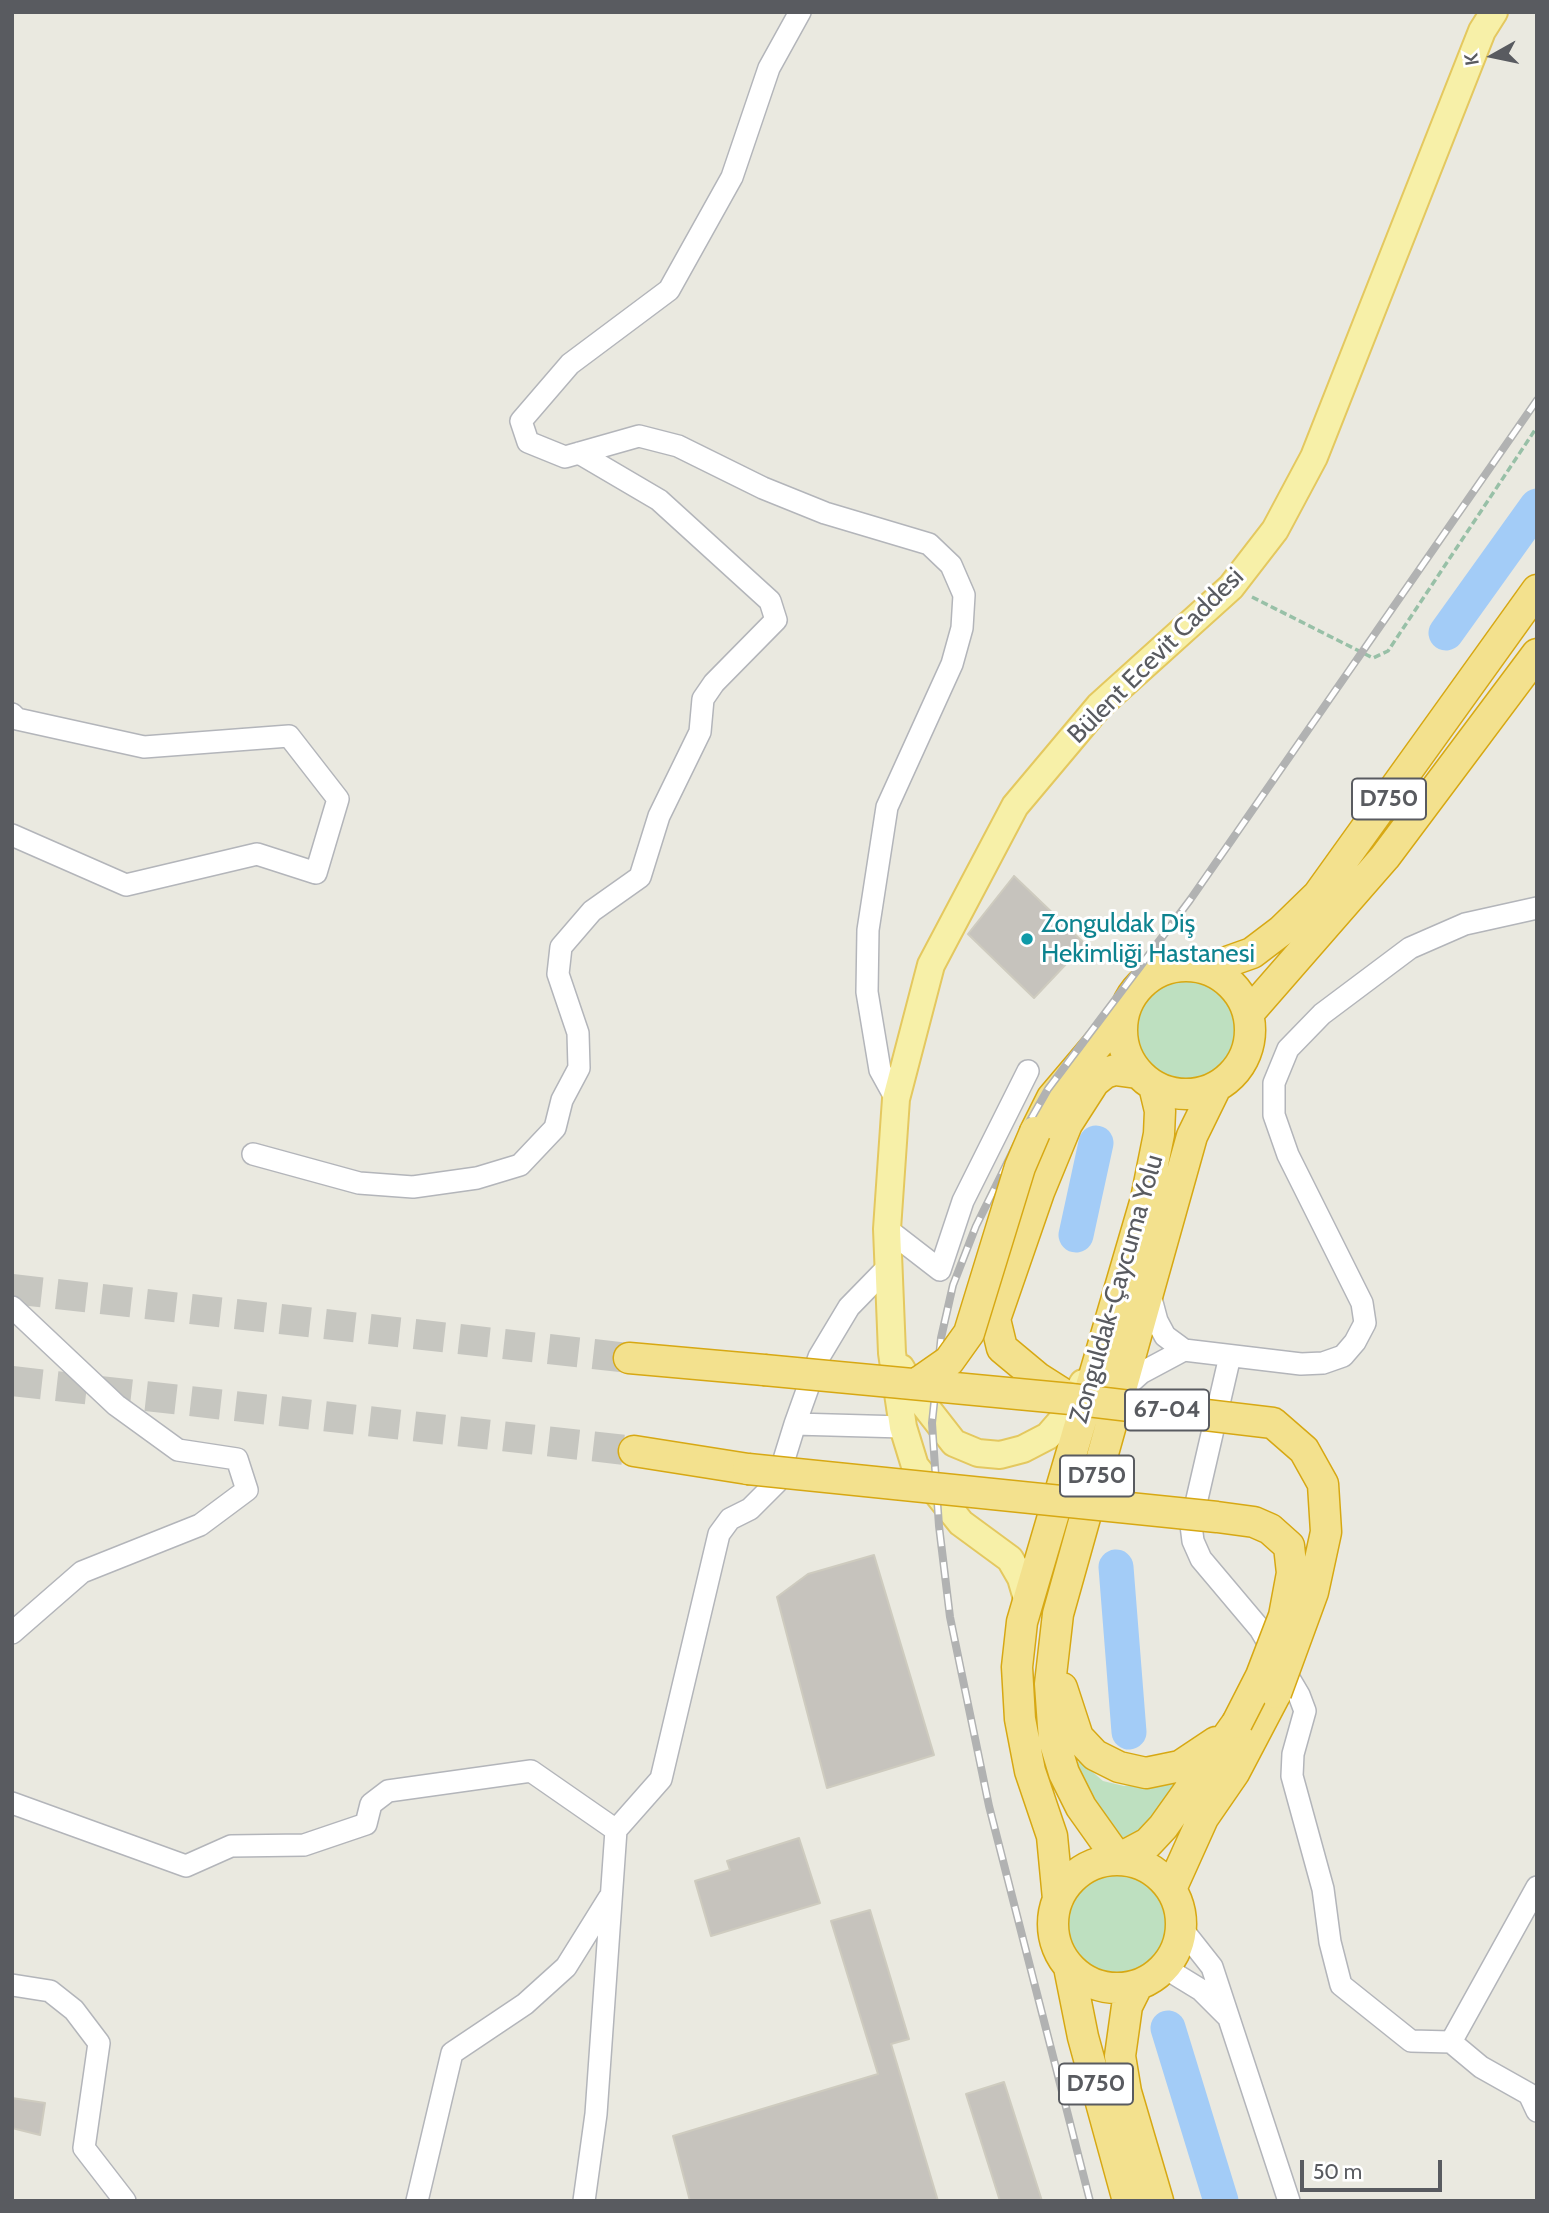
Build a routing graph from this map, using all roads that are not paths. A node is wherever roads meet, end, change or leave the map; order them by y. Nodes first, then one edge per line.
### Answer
1 (800, 12) edge
2 (1494, 12) edge
3 (579, 453) junction
4 (1537, 590) edge
5 (1537, 654) edge
6 (12, 714) edge
7 (12, 835) edge
8 (1537, 908) edge
9 (1207, 969) junction
10 (1124, 1013) junction
11 (1248, 1014) junction
12 (1028, 1072) dead end
13 (1146, 1080) junction
14 (1216, 1087) junction
15 (896, 1099) junction
16 (253, 1154) dead end
17 (887, 1229) junction
18 (888, 1267) junction
19 (1149, 1290) junction
20 (12, 1307) edge
21 (1184, 1350) junction
22 (892, 1353) junction
23 (1100, 1354) junction
24 (1230, 1356) junction
25 (629, 1358) tunnel mouth
26 (916, 1384) junction
27 (1120, 1392) junction
28 (1071, 1399) junction
29 (795, 1424) junction
30 (903, 1427) junction
31 (634, 1451) tunnel mouth
32 (1028, 1602) junction
33 (12, 1633) edge
34 (1052, 1649) junction
35 (1237, 1723) junction
36 (12, 1803) edge
37 (616, 1830) junction
38 (1118, 1859) junction
39 (1537, 1887) edge
40 (1171, 1889) junction
41 (610, 1896) junction
42 (1058, 1899) junction
43 (1182, 1929) junction
44 (1069, 1967) junction
45 (1165, 1968) junction
46 (12, 1985) edge
47 (1137, 1986) junction
48 (1232, 2022) junction
49 (1451, 2042) junction
50 (1537, 2111) edge
51 (125, 2201) edge
52 (417, 2201) edge
53 (584, 2201) edge
54 (1128, 2201) edge
55 (1158, 2201) edge
56 (1289, 2201) edge

1 - 3 street
2 - 15 main road, Bülent Ecevit Caddesi
3 - 15 street
3 - 16 street
4 - 9 highway, D750
5 - 11 highway, D750
6 - 7 street
8 - 24 street
9 - 10 highway, D750
9 - 11 highway
10 - 13 highway, D750
10 - 26 highway, bridge
11 - 14 highway, D750
12 - 17 street
13 - 14 highway
13 - 23 highway, Zonguldak-Çaycuma Yolu / D750
13 - 28 highway
14 - 19 highway, Zonguldak-Çaycuma Yolu / D750
15 - 17 main road, Bülent Ecevit Caddesi
17 - 18 main road, Bülent Ecevit Caddesi
18 - 22 main road, Bülent Ecevit Caddesi
18 - 29 street
19 - 21 street
19 - 27 highway, Zonguldak-Çaycuma Yolu / D750
20 - 33 street
21 - 24 street
21 - 27 street
22 - 23 main road
22 - 30 main road, Bülent Ecevit Caddesi
23 - 32 highway, Zonguldak-Çaycuma Yolu / D750
24 - 49 street
25 - 26 highway, 67-04, bridge
26 - 28 highway, 67-04, bridge
27 - 34 highway, Zonguldak-Çaycuma Yolu / D750
28 - 40 highway, 67-04, bridge
29 - 30 street
29 - 37 street
30 - 32 main road, Bülent Ecevit Caddesi
31 - 35 highway, bridge
32 - 42 highway, Zonguldak-Çaycuma Yolu / D750
34 - 35 highway
34 - 38 highway, Zonguldak-Çaycuma Yolu / D750
35 - 38 highway
36 - 37 street
37 - 41 street
38 - 40 highway
38 - 42 highway
39 - 49 street
40 - 43 highway
41 - 52 street
41 - 53 street
42 - 44 highway, D750
43 - 45 highway
43 - 48 street
44 - 47 highway
44 - 54 highway, D750
45 - 47 highway
45 - 48 street
46 - 51 street
47 - 55 highway, D750
48 - 56 street
49 - 50 street

